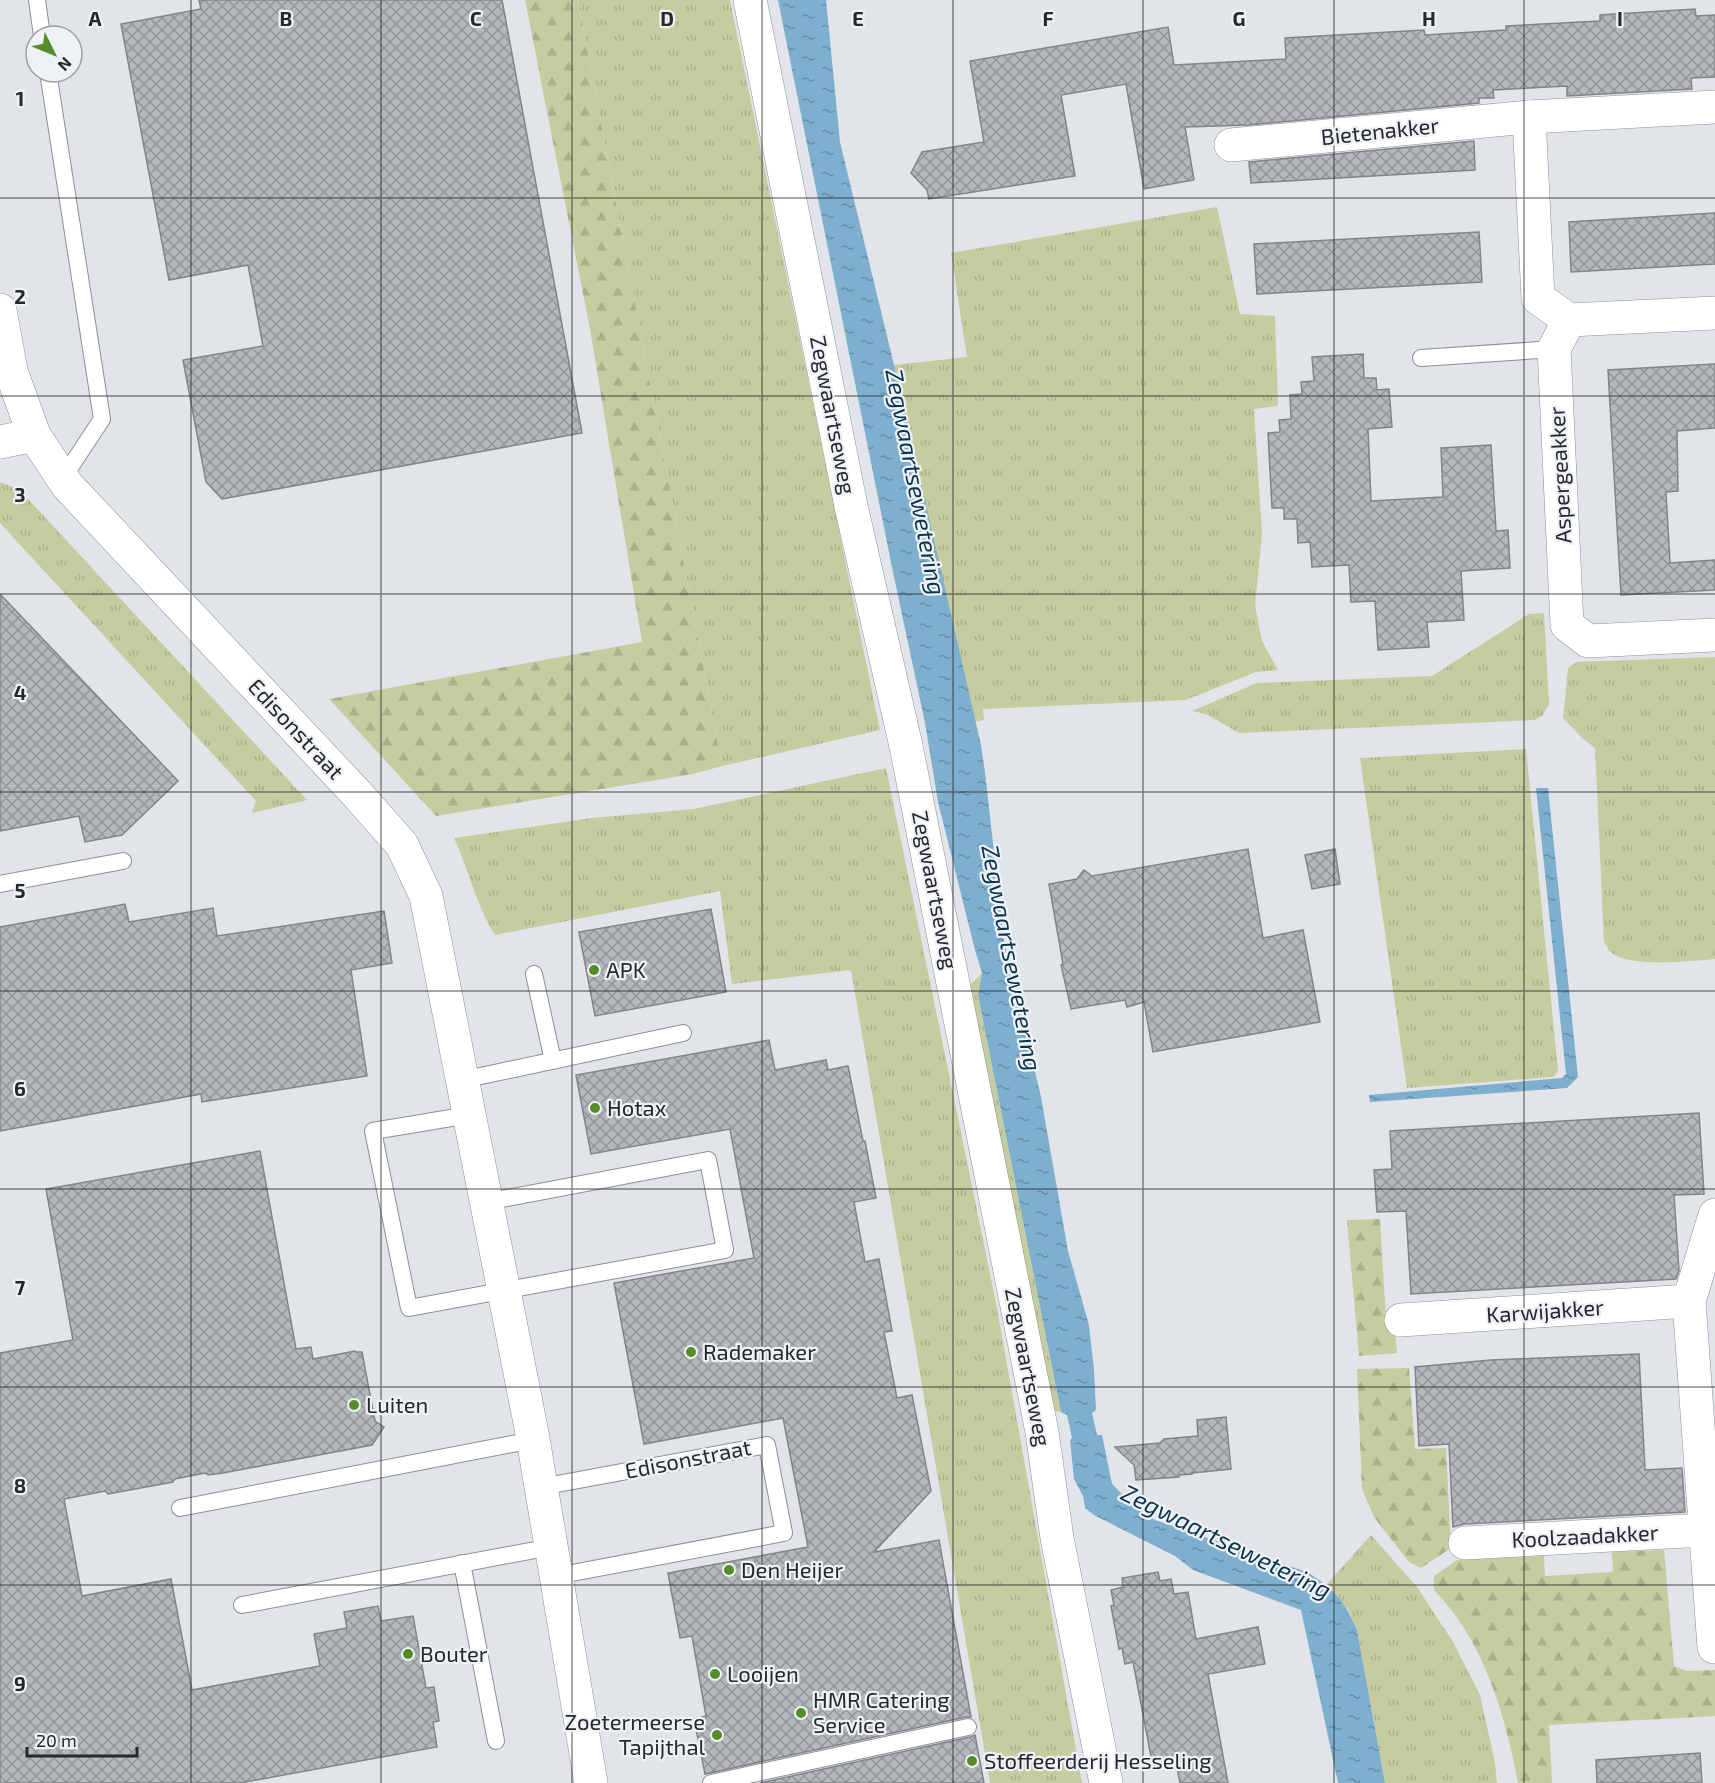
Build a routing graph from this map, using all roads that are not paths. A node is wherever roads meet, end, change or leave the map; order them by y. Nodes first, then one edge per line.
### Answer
1 (37, 0) edge
2 (750, 0) edge
3 (40, 24) edge
4 (50, 84) edge
5 (1715, 107) edge
6 (1529, 117) junction
7 (1231, 146) dead end
8 (0, 310) edge
9 (1715, 313) edge
10 (1569, 320) junction
11 (1554, 349) junction
12 (1421, 358) dead end
13 (34, 435) junction
14 (0, 442) edge
15 (63, 478) junction
16 (1715, 635) edge
17 (123, 861) dead end
18 (0, 884) edge
19 (534, 974) dead end
20 (683, 1033) dead end
21 (553, 1061) junction
22 (462, 1080) junction
23 (469, 1115) junction
24 (486, 1202) junction
25 (1715, 1215) edge
26 (504, 1291) junction
27 (1689, 1301) junction
28 (1401, 1320) dead end
29 (533, 1440) junction
30 (541, 1487) junction
31 (180, 1508) dead end
32 (1705, 1530) junction
33 (1465, 1543) dead end
34 (553, 1561) junction
35 (462, 1563) junction
36 (242, 1605) dead end
37 (1715, 1647) edge
38 (968, 1727) dead end
39 (496, 1741) dead end
40 (591, 1783) edge
41 (711, 1783) edge
42 (1107, 1783) edge

1 - 3 lane
2 - 42 street, Zegwaartseweg
4 - 15 lane
5 - 6 street, Bietenakker
6 - 7 street, Bietenakker
6 - 10 street
8 - 13 street, Edisonstraat
9 - 10 street
10 - 11 street, Aspergeakker
11 - 12 lane
11 - 16 street, Aspergeakker
13 - 14 street
13 - 15 street, Edisonstraat
15 - 22 street, Edisonstraat
17 - 18 lane
19 - 21 lane
20 - 21 lane
21 - 22 lane
22 - 23 street, Edisonstraat
23 - 24 street, Edisonstraat
23 - 26 lane
24 - 26 street, Edisonstraat
24 - 26 lane
25 - 27 street
26 - 29 street, Edisonstraat
27 - 28 street, Karwijakker
27 - 32 street
29 - 30 street, Edisonstraat
29 - 31 lane
30 - 34 street, Edisonstraat
30 - 34 lane, Edisonstraat
32 - 33 street, Koolzaadakker
32 - 37 street
34 - 35 lane
34 - 40 street, Edisonstraat
35 - 36 lane
35 - 39 lane
38 - 41 lane

